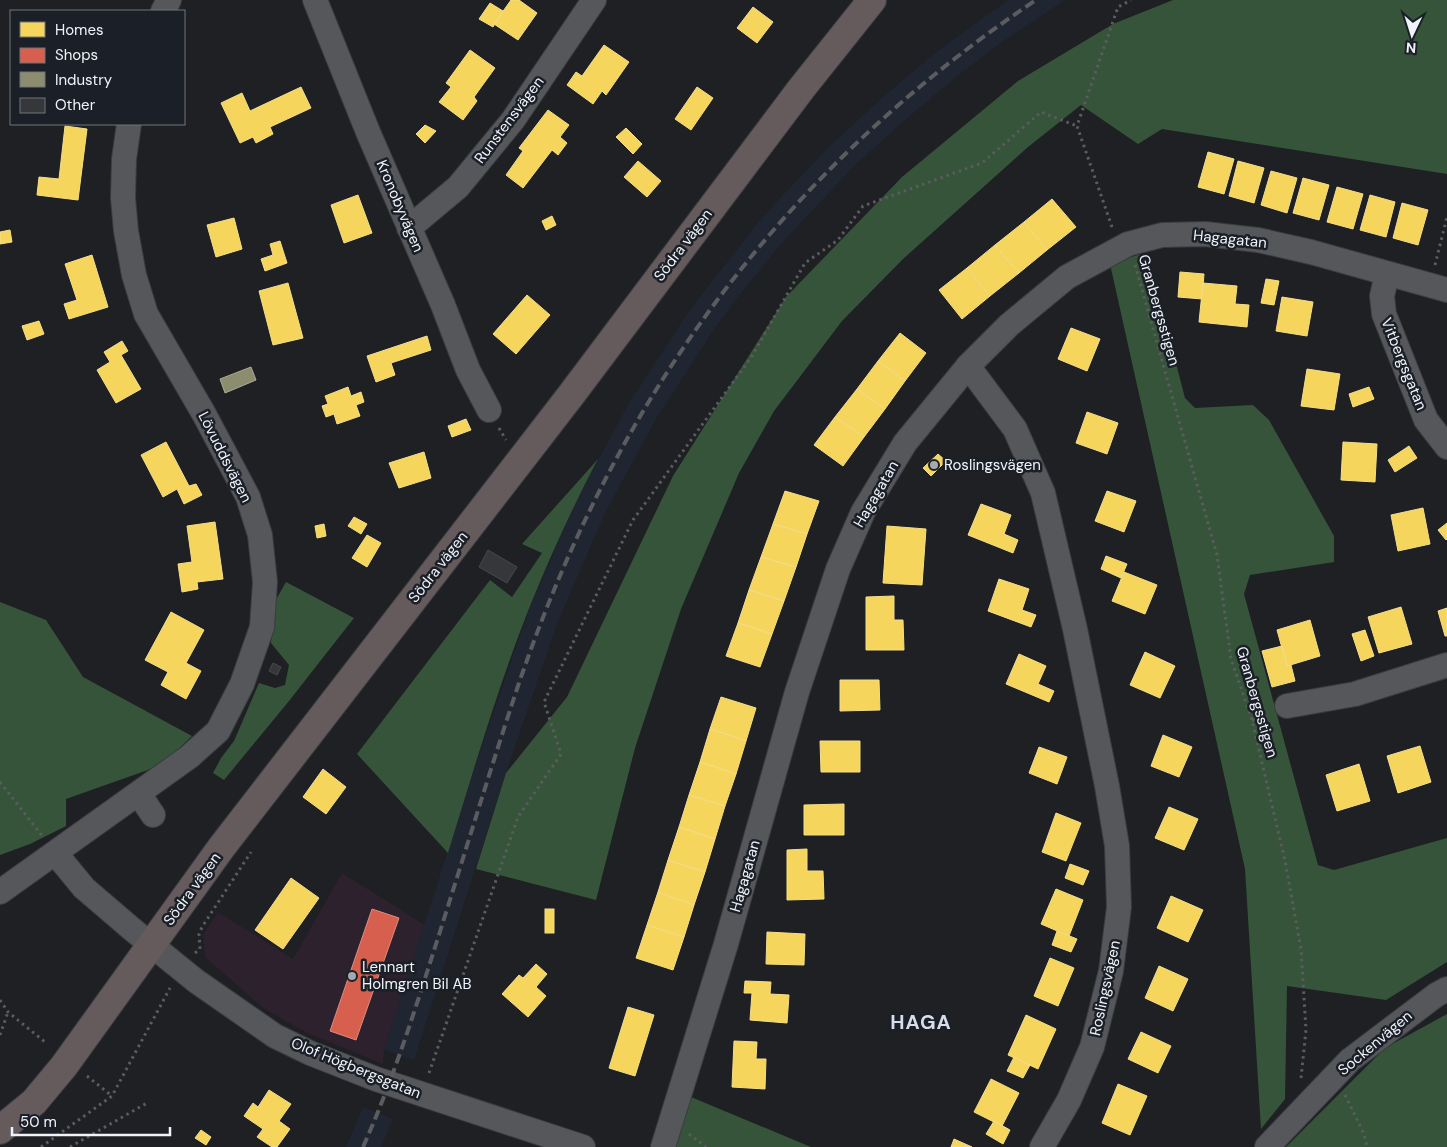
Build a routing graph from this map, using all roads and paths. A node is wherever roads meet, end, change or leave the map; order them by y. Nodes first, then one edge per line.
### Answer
1 (315, 0) edge
2 (594, 0) edge
3 (872, 0) edge
4 (1132, 0) edge
5 (129, 125) edge
6 (1077, 126) junction
7 (1447, 217) edge
8 (409, 228) junction
9 (1128, 244) junction
10 (1440, 250) dead end
11 (1387, 274) junction
12 (1447, 290) edge
13 (968, 366) junction
14 (489, 410) dead end
15 (1447, 447) edge
16 (1447, 665) edge
17 (1287, 706) dead end
18 (0, 782) edge
19 (139, 794) junction
20 (153, 815) dead end
21 (56, 854) junction
22 (0, 892) edge
23 (152, 945) junction
24 (1447, 989) edge
25 (168, 992) dead end
26 (0, 1000) edge
27 (8, 1012) junction
28 (0, 1035) edge
29 (45, 1042) dead end
30 (83, 1073) dead end
31 (1336, 1076) junction
32 (421, 1094) junction
33 (112, 1096) junction
34 (147, 1103) dead end
35 (1298, 1116) junction
36 (0, 1130) edge
37 (41, 1147) edge
38 (70, 1147) edge
39 (583, 1147) edge
40 (663, 1147) edge
41 (1042, 1147) edge
42 (1267, 1147) edge
43 (1367, 1147) edge

1 - 8 street, Kronobyvägen
2 - 8 street, Runstensvägen
3 - 23 highway, Södra vägen
4 - 6 path
5 - 19 street, Lövuddsvägen
6 - 9 path
6 - 32 path
7 - 10 path
8 - 14 street, Kronobyvägen
9 - 11 street, Hagagatan
9 - 13 street, Hagagatan
9 - 35 path, Granbergsstigen
11 - 12 street, Hagagatan
11 - 15 street, Vitbergsgatan
13 - 40 street, Hagagatan
13 - 41 street, Roslingsvägen
16 - 17 street
18 - 21 path
19 - 20 street
19 - 21 street, Lövuddsvägen
21 - 22 street, Lövuddsvägen
21 - 23 street
23 - 32 street, Olof Högbergsgatan
23 - 36 highway, Södra vägen
24 - 31 street, Sockenvägen
25 - 33 path
26 - 27 path
27 - 28 path
27 - 29 path
30 - 33 path
31 - 35 street, Sockenvägen
31 - 43 path
32 - 39 street, Olof Högbergsgatan
33 - 37 path
34 - 38 path
35 - 42 street, Sockenvägen

